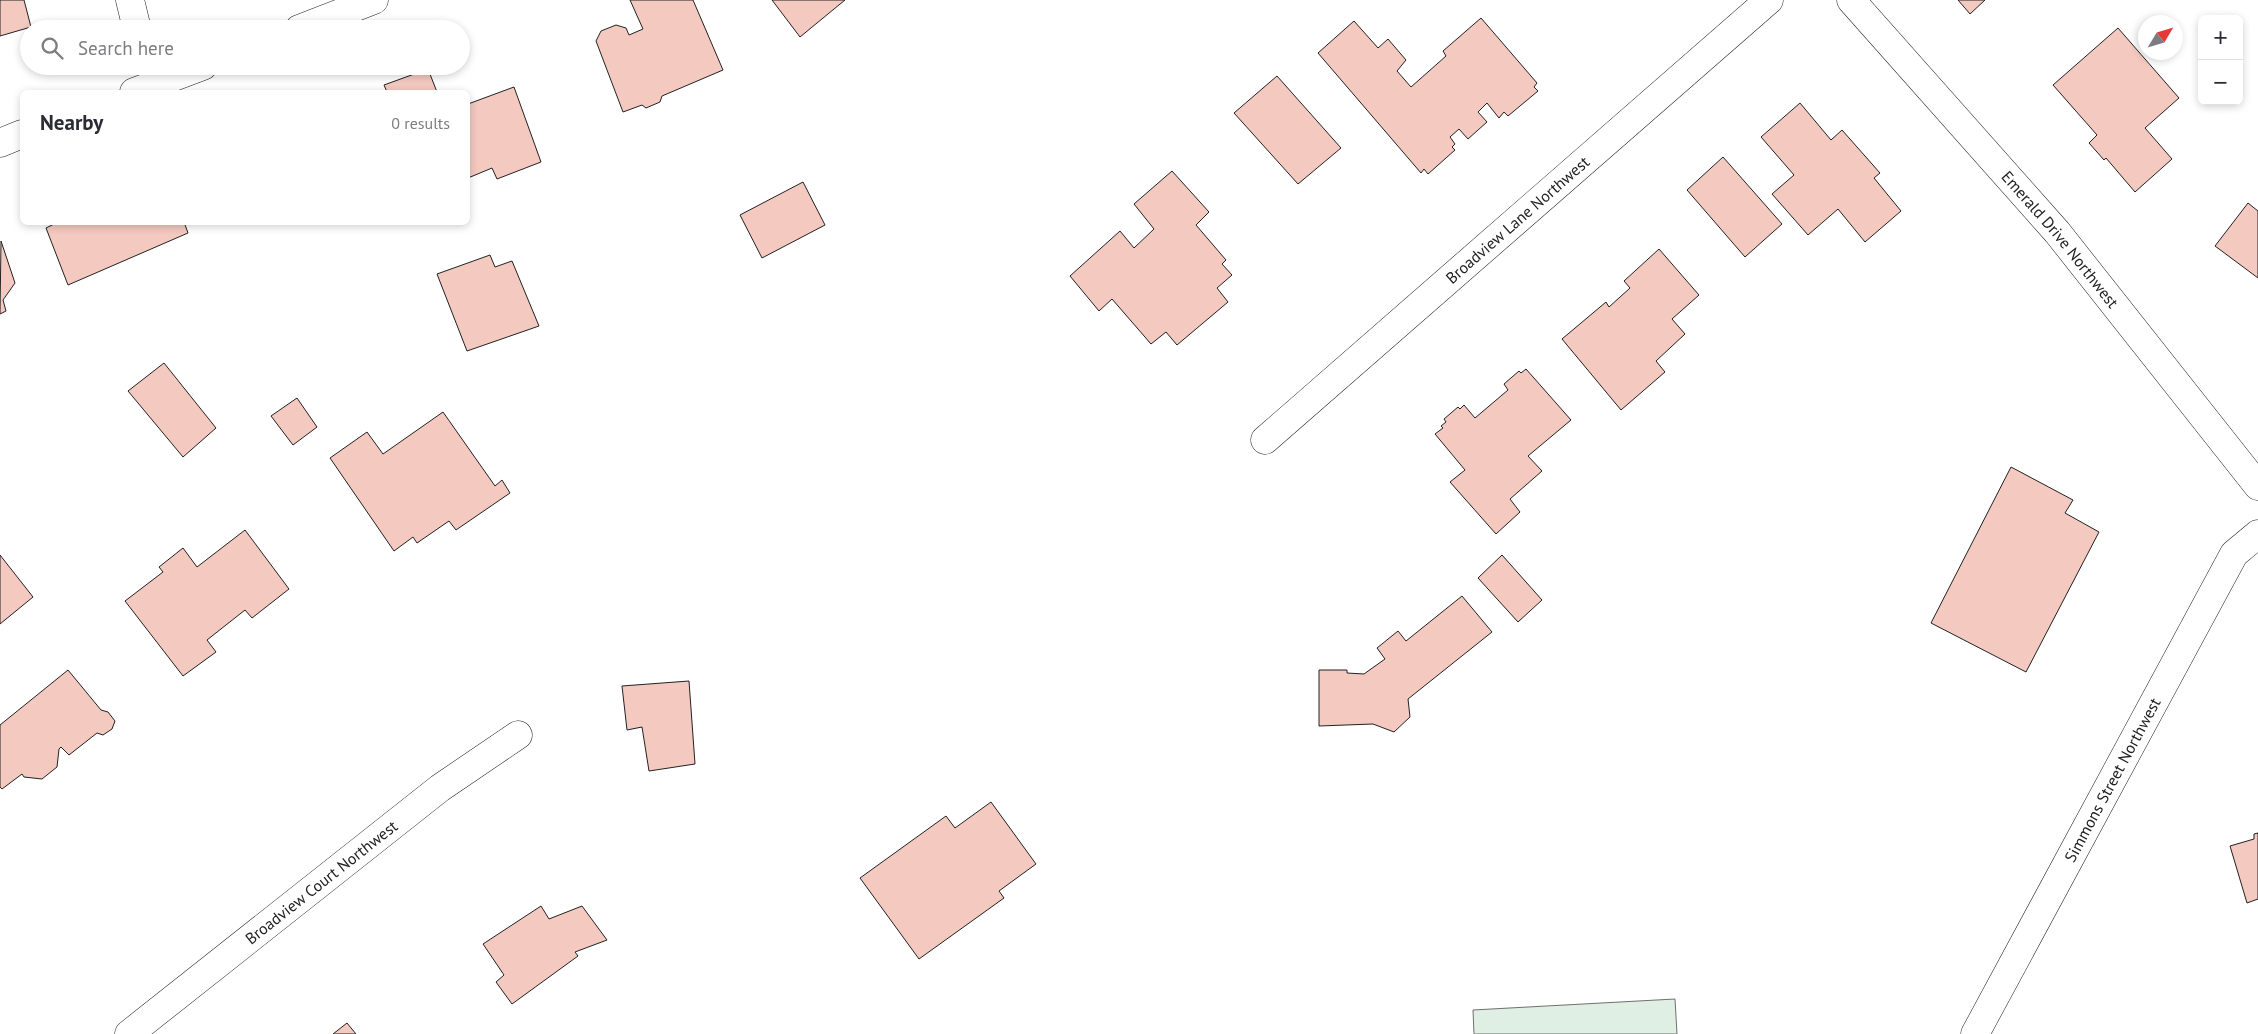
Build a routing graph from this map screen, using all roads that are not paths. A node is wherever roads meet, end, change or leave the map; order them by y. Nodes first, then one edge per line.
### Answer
1 (130, 0) edge
2 (374, 0) edge
3 (1769, 0) edge
4 (1851, 0) edge
5 (135, 20) edge
6 (322, 20) edge
7 (170, 75) edge
8 (144, 82) edge
9 (20, 135) edge
10 (0, 143) edge
11 (1265, 440) dead end
12 (2258, 486) edge
13 (2258, 534) edge
14 (518, 735) dead end
15 (128, 1034) edge
16 (1975, 1034) edge

1 - 5 street
2 - 6 street
3 - 11 street, Broadview Lane Northwest
4 - 12 street, Emerald Drive Northwest
7 - 8 street
9 - 10 street
13 - 16 street, Simmons Street Northwest
14 - 15 street, Broadview Court Northwest

